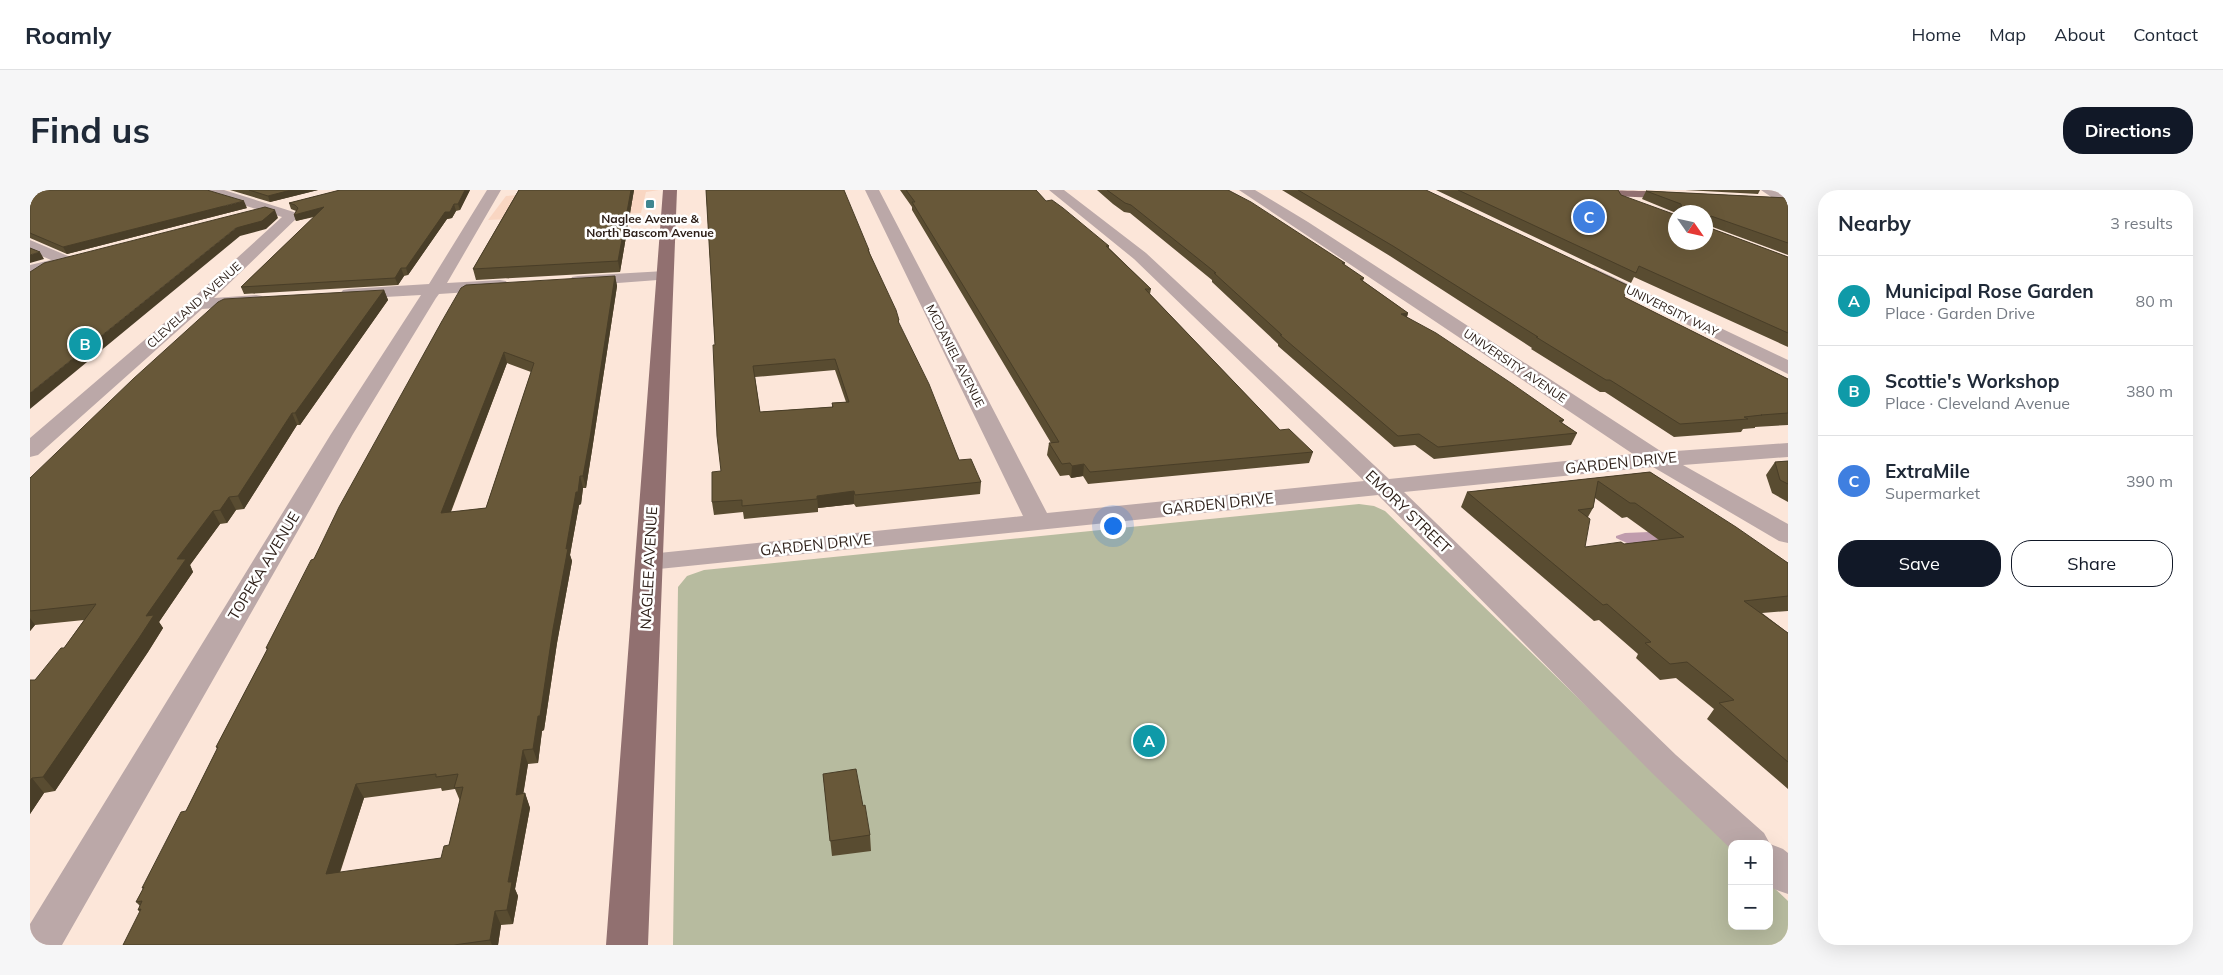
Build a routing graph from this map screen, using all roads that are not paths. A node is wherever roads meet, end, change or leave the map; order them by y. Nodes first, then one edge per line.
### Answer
1 (210, 190) edge
2 (494, 190) edge
3 (670, 190) edge
4 (872, 190) edge
5 (1056, 190) edge
6 (1246, 190) edge
7 (1565, 190) edge
8 (1602, 191) edge
9 (1694, 196) edge
10 (297, 201) edge
11 (269, 208) junction
12 (1646, 208) edge
13 (238, 216) edge
14 (30, 245) edge
15 (86, 256) edge
16 (66, 261) junction
17 (1580, 266) edge
18 (30, 270) edge
19 (665, 276) junction
20 (564, 281) edge
21 (516, 284) edge
22 (434, 289) junction
23 (332, 295) edge
24 (272, 299) edge
25 (198, 304) junction
26 (1788, 368) edge
27 (30, 450) edge
28 (1788, 450) edge
29 (1656, 459) junction
30 (1382, 487) junction
31 (1039, 522) junction
32 (1788, 535) edge
33 (649, 562) junction
34 (1747, 840) edge
35 (1773, 864) edge
36 (1788, 877) edge
37 (40, 945) edge
38 (628, 945) edge

1 - 11 street, CLEVELAND AVENUE
2 - 22 street, TOPEKA AVENUE
3 - 19 main road, NAGLEE AVENUE
4 - 31 street, MCDANIEL AVENUE
5 - 30 street, EMORY STREET
6 - 29 street, UNIVERSITY AVENUE
7 - 8 main road
8 - 9 main road
8 - 12 main road
10 - 11 street
11 - 13 street
11 - 25 street, CLEVELAND AVENUE
14 - 16 street
15 - 16 street
16 - 18 street
17 - 26 street, UNIVERSITY WAY
19 - 20 street
19 - 33 main road, NAGLEE AVENUE
21 - 22 street
22 - 23 street
22 - 37 street, TOPEKA AVENUE
24 - 25 street
25 - 27 street, CLEVELAND AVENUE
28 - 29 street, GARDEN DRIVE
29 - 30 street, GARDEN DRIVE
29 - 32 street, UNIVERSITY AVENUE
30 - 31 street, GARDEN DRIVE
30 - 34 street, EMORY STREET
31 - 33 street, GARDEN DRIVE
33 - 38 main road, NAGLEE AVENUE
35 - 36 street

